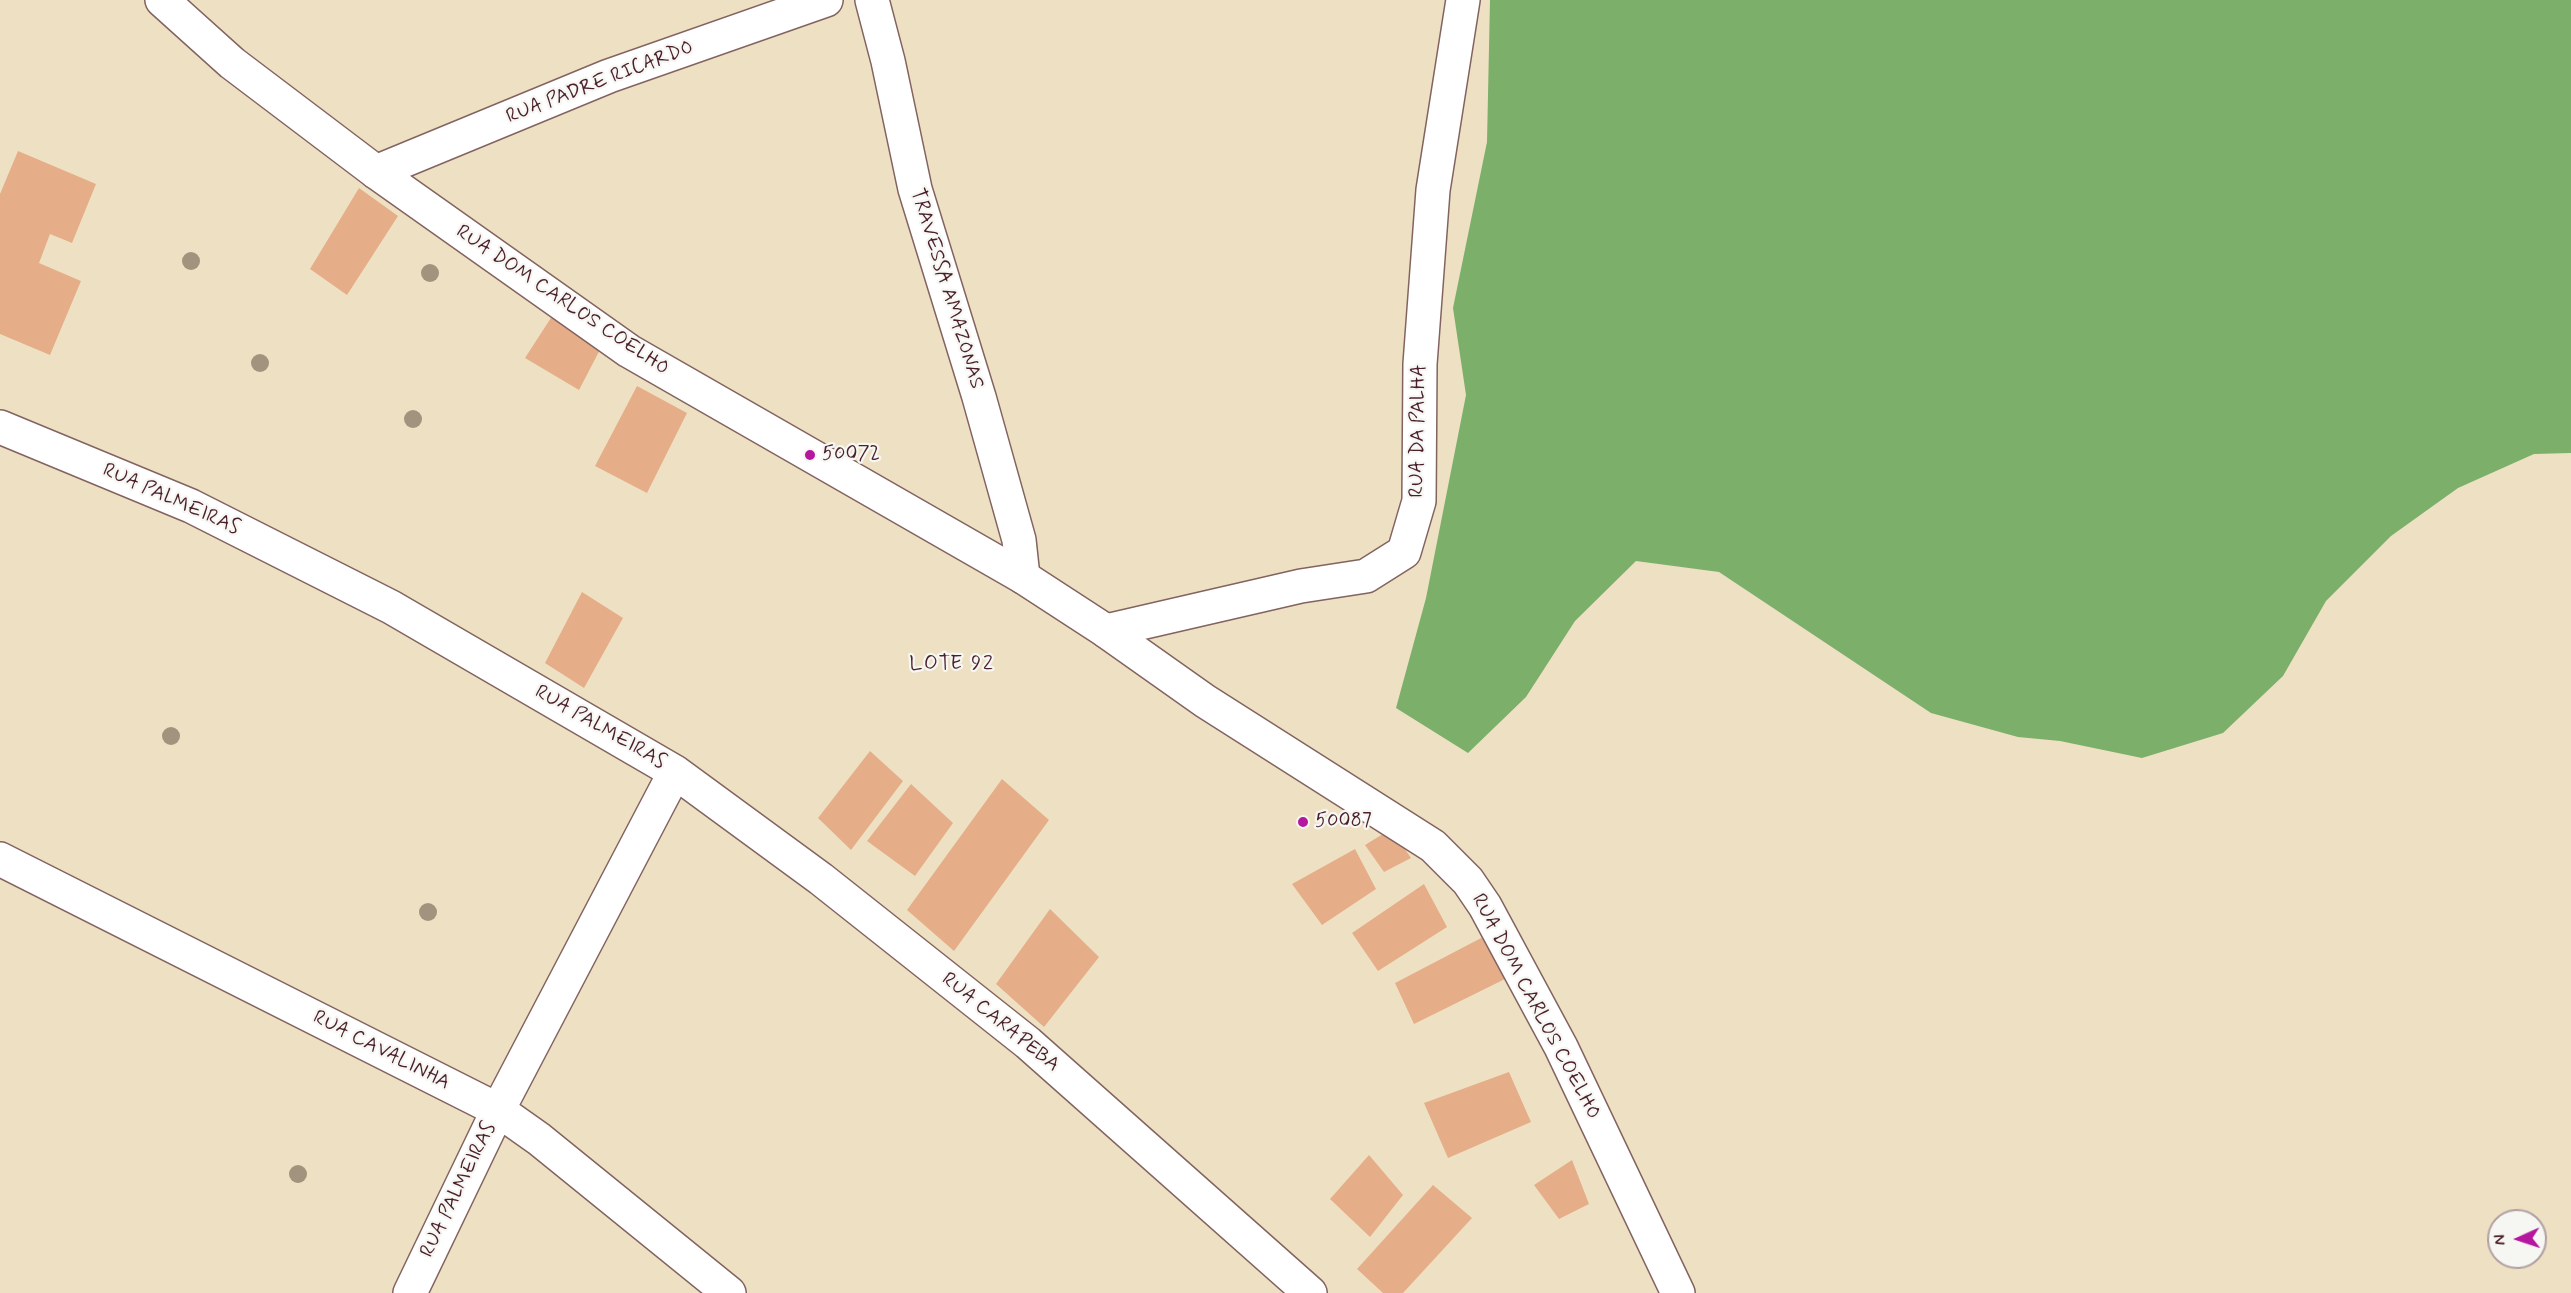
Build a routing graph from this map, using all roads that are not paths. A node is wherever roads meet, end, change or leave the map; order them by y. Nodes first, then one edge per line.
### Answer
1 (162, 0) edge
2 (826, 0) edge
3 (872, 0) edge
4 (1463, 0) edge
5 (376, 172) junction
6 (0, 426) edge
7 (1023, 577) junction
8 (1106, 631) junction
9 (675, 772) junction
10 (0, 859) edge
11 (498, 1110) junction
12 (410, 1293) edge
13 (729, 1293) edge
14 (1310, 1293) edge
15 (1678, 1293) edge

1 - 5 street, RUA DOM CARLOS COELHO
2 - 5 street, RUA PADRE RICARDO
3 - 7 street, TRAVESSA AMAZONAS
4 - 8 street, RUA DA PALHA
5 - 7 street, RUA DOM CARLOS COELHO
6 - 9 street, RUA PALMEIRAS
7 - 8 street, RUA DOM CARLOS COELHO
8 - 15 street, RUA DOM CARLOS COELHO
9 - 11 street, RUA PALMEIRAS
9 - 14 street, RUA CARAPEBA
10 - 11 street, RUA CAVALINHA
11 - 12 street, RUA PALMEIRAS
11 - 13 street, RUA CAVALINHA

